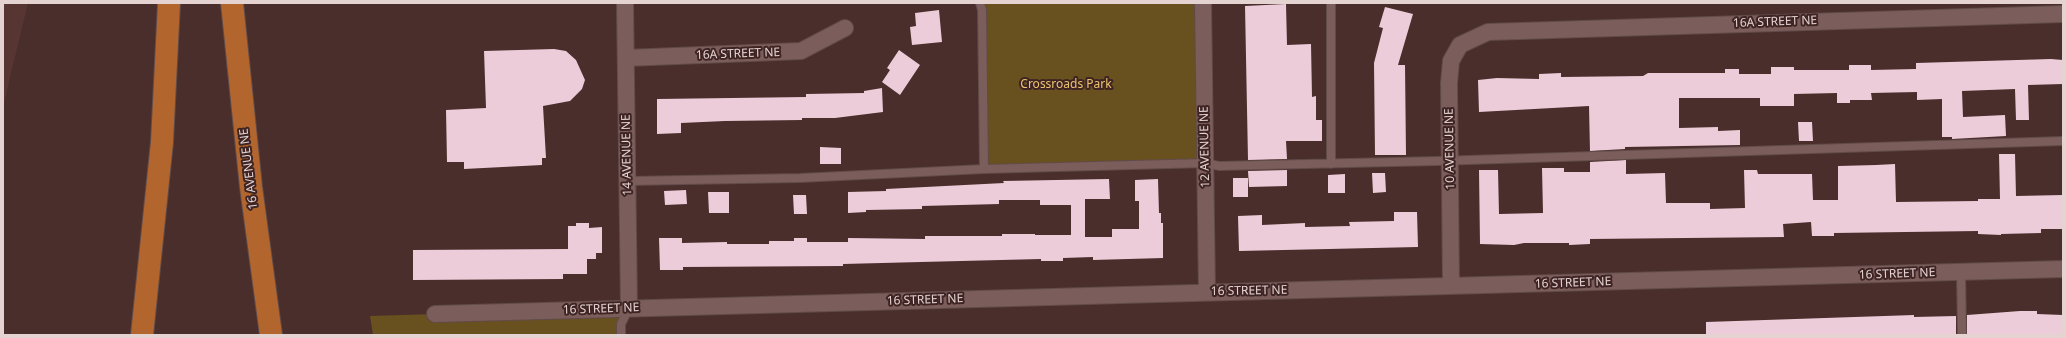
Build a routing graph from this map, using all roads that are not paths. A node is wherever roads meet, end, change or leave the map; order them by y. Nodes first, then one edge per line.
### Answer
1 (169, 3) edge
2 (232, 3) edge
3 (625, 3) edge
4 (980, 3) edge
5 (1203, 3) edge
6 (1331, 3) edge
7 (1988, 9) edge
8 (2063, 14) edge
9 (845, 28) dead end
10 (1488, 32) joint
11 (626, 58) junction
12 (2063, 141) edge
13 (1450, 161) junction
14 (1206, 163) junction
15 (1331, 164) junction
16 (984, 169) junction
17 (628, 181) junction
18 (2063, 269) edge
19 (1961, 272) junction
20 (1451, 286) junction
21 (1207, 292) junction
22 (629, 308) junction
23 (434, 314) dead end
24 (142, 335) edge
25 (271, 335) edge
26 (621, 335) edge
27 (1962, 335) edge

1 - 24 highway
2 - 25 highway, 16 AVENUE NE
3 - 11 street, 14 AVENUE NE
4 - 16 lane
5 - 14 street, 12 AVENUE NE
6 - 15 lane
7 - 8 street, 16A STREET NE
7 - 10 street, 16A STREET NE
9 - 11 street, 16A STREET NE
10 - 13 street, 10 AVENUE NE
11 - 17 street, 14 AVENUE NE
12 - 13 lane
13 - 15 lane
13 - 20 street, 10 AVENUE NE
14 - 15 lane
14 - 16 lane
14 - 21 street, 12 AVENUE NE
16 - 17 lane
17 - 22 street, 14 AVENUE NE
18 - 19 street, 16 STREET NE
19 - 20 street, 16 STREET NE
19 - 27 lane
20 - 21 street, 16 STREET NE
21 - 22 street, 16 STREET NE
22 - 23 street, 16 STREET NE
22 - 26 lane

